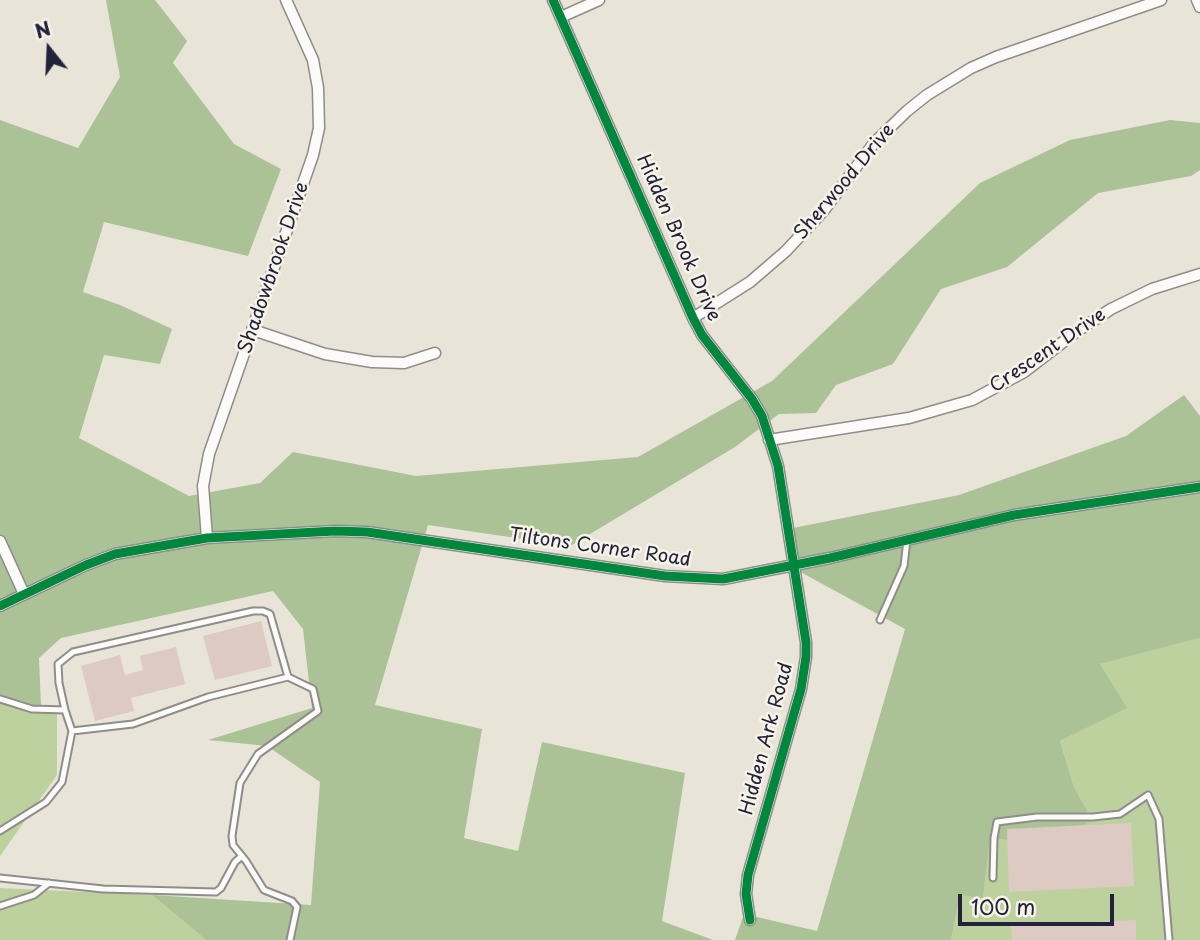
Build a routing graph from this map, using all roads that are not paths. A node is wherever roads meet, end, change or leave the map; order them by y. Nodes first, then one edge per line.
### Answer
1 (286, 0) edge
2 (554, 0) edge
3 (598, 0) edge
4 (1161, 0) edge
5 (1197, 0) edge
6 (1200, 7) edge
7 (561, 17) junction
8 (1200, 274) edge
9 (693, 318) junction
10 (253, 330) junction
11 (435, 353) dead end
12 (769, 440) junction
13 (1200, 487) edge
14 (207, 538) junction
15 (907, 540) junction
16 (0, 541) edge
17 (794, 565) junction
18 (24, 594) junction
19 (0, 606) edge
20 (880, 620) dead end
21 (288, 677) junction
22 (0, 699) edge
23 (65, 710) junction
24 (72, 731) junction
25 (0, 831) edge
26 (243, 856) junction
27 (0, 878) edge
28 (993, 878) dead end
29 (49, 883) junction
30 (0, 906) edge
31 (750, 920) dead end
32 (290, 940) edge
33 (1169, 940) edge

1 - 10 street, Shadowbrook Drive
2 - 7 street, Hidden Brook Drive
3 - 7 street
4 - 9 street, Sherwood Drive
5 - 6 street
7 - 9 street, Hidden Brook Drive
8 - 12 street, Crescent Drive
9 - 12 street, Hidden Brook Drive
10 - 11 street
10 - 14 street, Shadowbrook Drive
12 - 17 street, Hidden Brook Drive
13 - 15 street, Tiltons Corner Road
14 - 17 street, Tiltons Corner Road
14 - 18 street, Tiltons Corner Road
15 - 17 street, Tiltons Corner Road
15 - 20 lane
16 - 18 street
17 - 31 street, Hidden Ark Road
18 - 19 street, Tiltons Corner Road
21 - 23 lane
21 - 24 lane
21 - 26 lane
22 - 23 lane
23 - 24 lane
24 - 25 lane
26 - 29 lane
26 - 32 lane
27 - 29 lane
28 - 33 lane
29 - 30 lane

